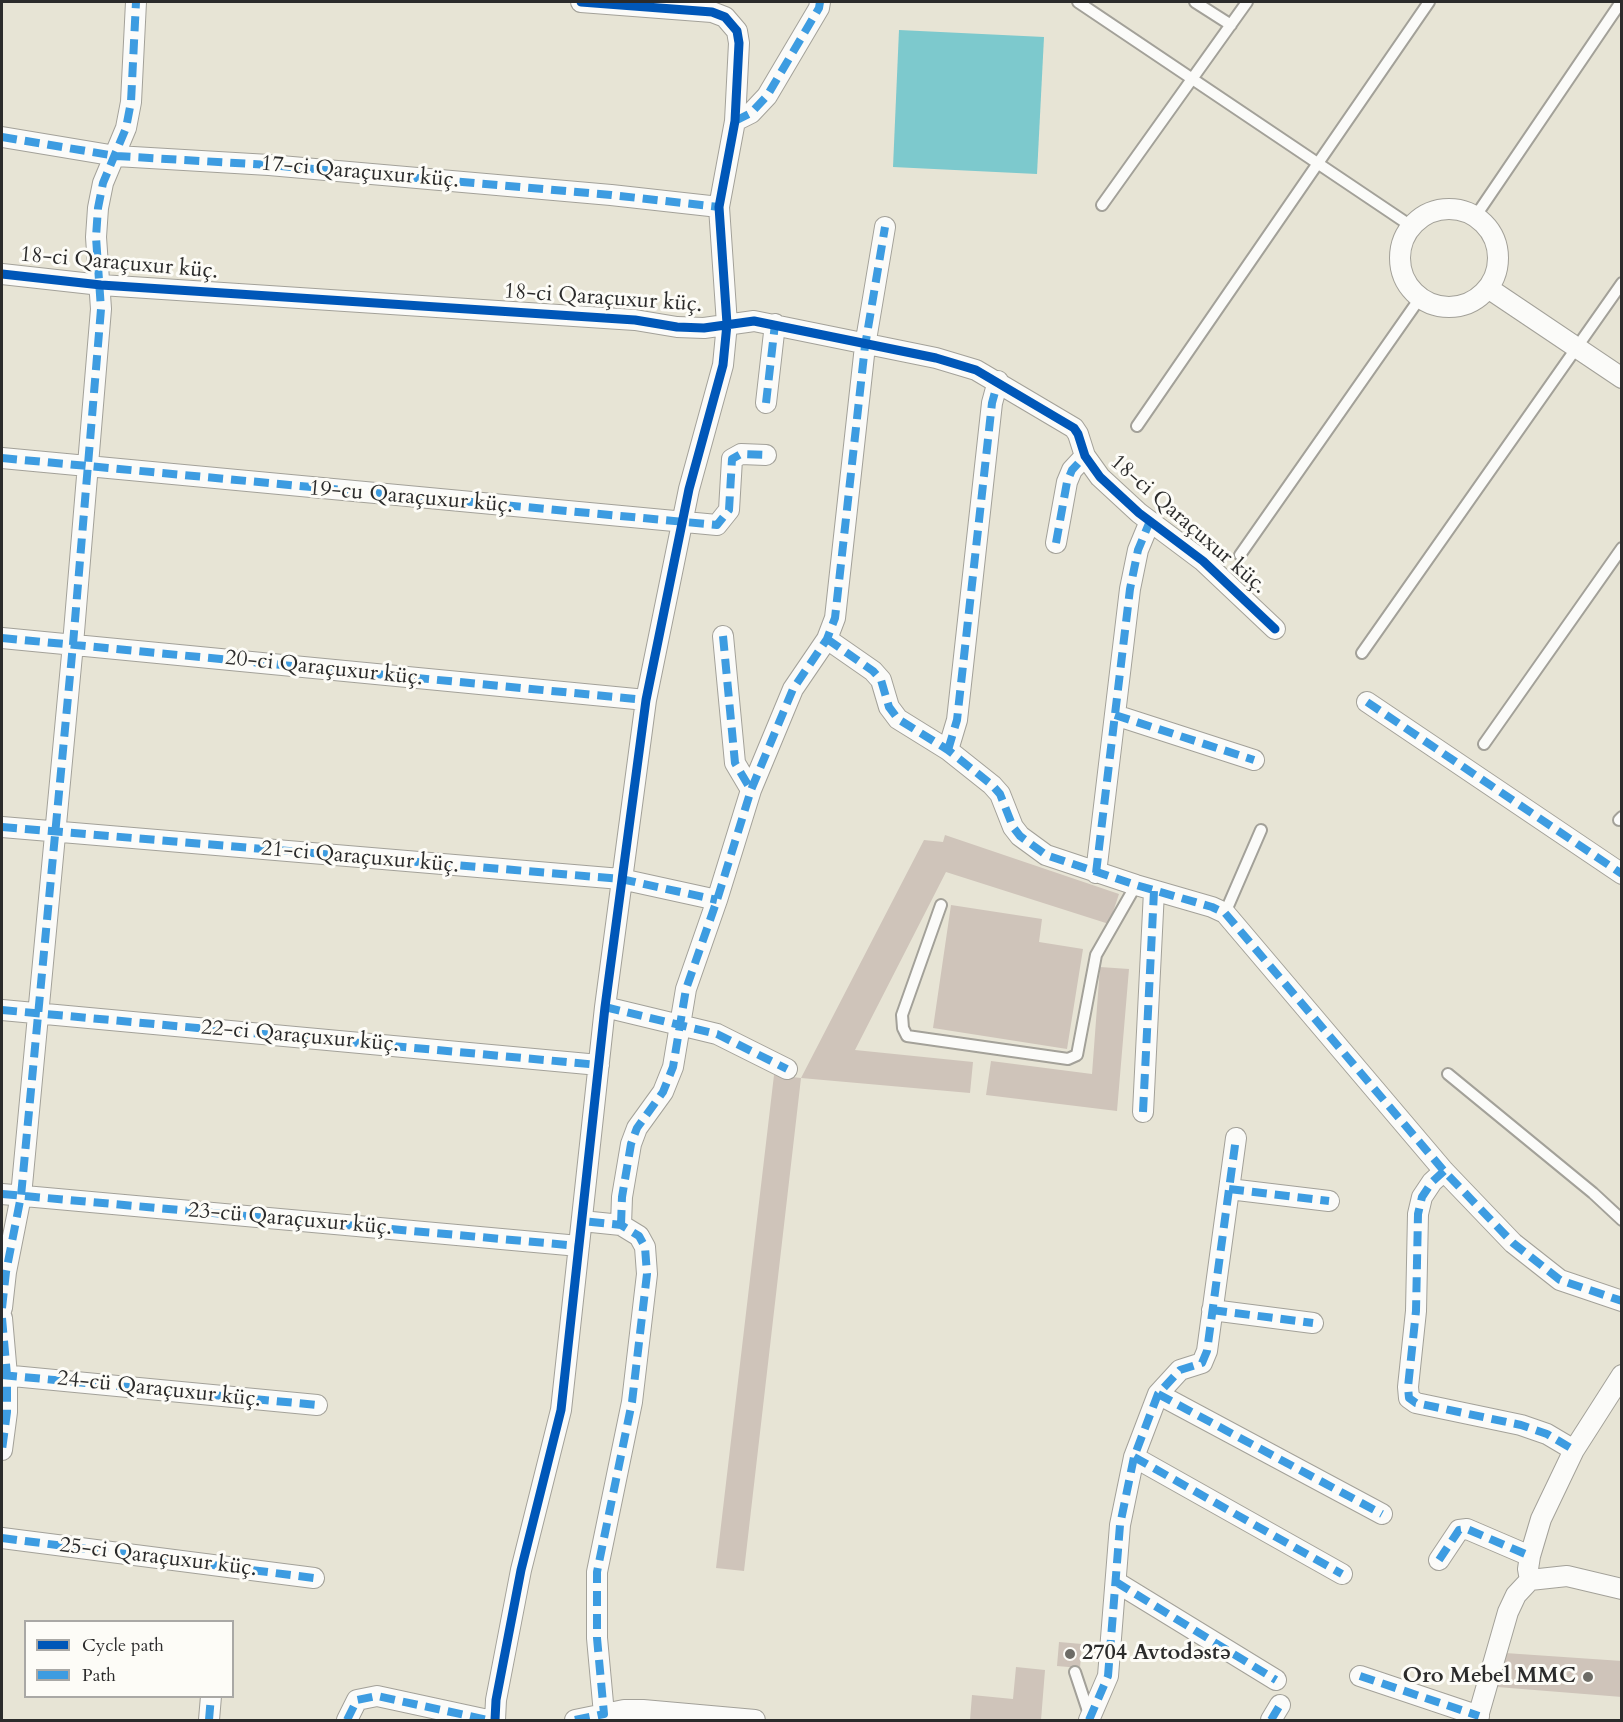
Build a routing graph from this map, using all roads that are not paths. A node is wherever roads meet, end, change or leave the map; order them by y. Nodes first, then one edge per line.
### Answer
1 (136, 2) edge
2 (581, 2) edge
3 (820, 2) edge
4 (1078, 2) edge
5 (1195, 2) edge
6 (1247, 2) edge
7 (1429, 2) edge
8 (1621, 2) edge
9 (1231, 25) junction
10 (1192, 81) junction
11 (735, 121) junction
12 (2, 138) edge
13 (116, 156) junction
14 (1319, 164) junction
15 (1102, 205) dead end
16 (719, 207) junction
17 (1475, 217) junction
18 (1411, 226) junction
19 (885, 227) dead end
20 (2, 274) edge
21 (1622, 283) edge
22 (101, 285) junction
23 (1488, 288) junction
24 (1420, 298) junction
25 (727, 324) junction
26 (775, 324) junction
27 (865, 346) junction
28 (1577, 347) junction
29 (1622, 378) edge
30 (998, 381) junction
31 (766, 403) dead end
32 (1137, 426) dead end
33 (766, 455) dead end
34 (1085, 456) junction
35 (2, 458) edge
36 (87, 467) junction
37 (1150, 521) junction
38 (682, 524) junction
39 (1056, 543) dead end
40 (1622, 548) edge
41 (1240, 555) dead end
42 (1275, 628) dead end
43 (723, 636) dead end
44 (2, 638) edge
45 (827, 639) junction
46 (73, 644) junction
47 (1362, 653) dead end
48 (646, 700) junction
49 (1367, 702) dead end
50 (1115, 715) junction
51 (1485, 744) dead end
52 (948, 750) junction
53 (1254, 760) dead end
54 (751, 790) junction
55 (2, 827) edge
56 (1261, 830) dead end
57 (54, 833) junction
58 (1096, 873) junction
59 (1622, 874) edge
60 (621, 879) junction
61 (1145, 888) junction
62 (717, 900) junction
63 (941, 905) dead end
64 (1225, 914) junction
65 (605, 1007) junction
66 (2, 1010) edge
67 (37, 1013) junction
68 (679, 1024) junction
69 (599, 1065) junction
70 (787, 1069) dead end
71 (1448, 1074) dead end
72 (1143, 1112) dead end
73 (1236, 1138) dead end
74 (1444, 1171) junction
75 (1229, 1189) junction
76 (2, 1194) edge
77 (21, 1196) junction
78 (1329, 1201) dead end
79 (1622, 1220) edge
80 (582, 1221) junction
81 (621, 1225) junction
82 (579, 1246) junction
83 (1622, 1301) edge
84 (2, 1308) edge
85 (1212, 1310) junction
86 (2, 1318) edge
87 (1313, 1323) dead end
88 (4, 1375) edge
89 (1622, 1375) edge
90 (1158, 1394) junction
91 (317, 1405) dead end
92 (2, 1450) edge
93 (1574, 1450) junction
94 (1134, 1457) junction
95 (1382, 1514) dead end
96 (2, 1538) edge
97 (1530, 1556) junction
98 (1438, 1560) dead end
99 (1342, 1574) dead end
100 (314, 1578) dead end
101 (1530, 1580) junction
102 (1116, 1582) junction
103 (1622, 1589) edge
104 (1075, 1672) dead end
105 (1360, 1676) dead end
106 (1276, 1680) dead end
107 (210, 1698) edge
108 (603, 1717) edge
109 (1478, 1718) edge
110 (1090, 1719) edge
111 (209, 1720) edge
112 (346, 1720) edge
113 (488, 1720) edge
114 (495, 1720) edge
115 (575, 1720) edge
116 (755, 1720) edge

1 - 13 street
2 - 11 street
3 - 11 street
4 - 10 lane
5 - 9 lane
6 - 9 lane
7 - 14 lane
8 - 17 lane
9 - 10 lane
10 - 14 lane
10 - 15 lane
11 - 16 street
12 - 13 street, 17-ci Qaraçuxur küç.
13 - 16 street, 17-ci Qaraçuxur küç.
13 - 22 street
14 - 18 lane
14 - 32 lane
16 - 25 street
17 - 18 street
17 - 23 street
18 - 24 street
19 - 27 street
20 - 22 street, 18-ci Qaraçuxur küç.
21 - 28 lane
22 - 25 street, 18-ci Qaraçuxur küç.
22 - 36 street
23 - 24 street
23 - 28 street
24 - 41 lane
25 - 26 street, 18-ci Qaraçuxur küç.
25 - 38 street
26 - 27 street, 18-ci Qaraçuxur küç.
26 - 31 street
27 - 30 street, 18-ci Qaraçuxur küç.
27 - 45 street
28 - 29 street
28 - 47 lane
30 - 34 street, 18-ci Qaraçuxur küç.
30 - 52 street
33 - 38 street, 19-cu Qaraçuxur küç.
34 - 37 street, 18-ci Qaraçuxur küç.
34 - 39 street
35 - 36 street, 19-cu Qaraçuxur küç.
36 - 38 street, 19-cu Qaraçuxur küç.
36 - 46 street
37 - 42 street, 18-ci Qaraçuxur küç.
37 - 50 street
38 - 48 street
40 - 51 lane
43 - 54 street
44 - 46 street, 20-ci Qaraçuxur küç.
45 - 52 street
45 - 54 street
46 - 48 street, 20-ci Qaraçuxur küç.
46 - 57 street
48 - 60 street
49 - 59 street
50 - 53 street
50 - 58 street
52 - 58 street
54 - 62 street
55 - 57 street, 21-ci Qaraçuxur küç.
56 - 64 lane
57 - 60 street, 21-ci Qaraçuxur küç.
57 - 67 street
58 - 61 street
60 - 62 street, 21-ci Qaraçuxur küç.
60 - 65 street
61 - 63 lane
61 - 64 street
61 - 72 street
62 - 68 street
64 - 74 street
65 - 68 street
65 - 69 street
66 - 67 street, 22-ci Qaraçuxur küç.
67 - 69 street, 22-ci Qaraçuxur küç.
67 - 77 street
68 - 70 street
68 - 81 street
69 - 80 street
71 - 79 lane
73 - 75 street
74 - 83 street
74 - 93 street
75 - 78 street
75 - 85 street
76 - 77 street, 23-cü Qaraçuxur küç.
77 - 82 street, 23-cü Qaraçuxur küç.
77 - 84 street
80 - 81 street
80 - 82 street
81 - 108 street
82 - 114 street
85 - 87 street
85 - 90 street
86 - 88 street
88 - 91 street, 24-cü Qaraçuxur küç.
88 - 92 street
89 - 93 street
90 - 94 street
90 - 95 street
93 - 97 street
94 - 99 street
94 - 102 street
96 - 100 street, 25-ci Qaraçuxur küç.
97 - 98 street
97 - 101 street
101 - 103 street
101 - 109 street
102 - 106 street
102 - 110 street
104 - 110 lane
105 - 109 street
107 - 111 street
108 - 115 street
108 - 116 street
112 - 113 street

